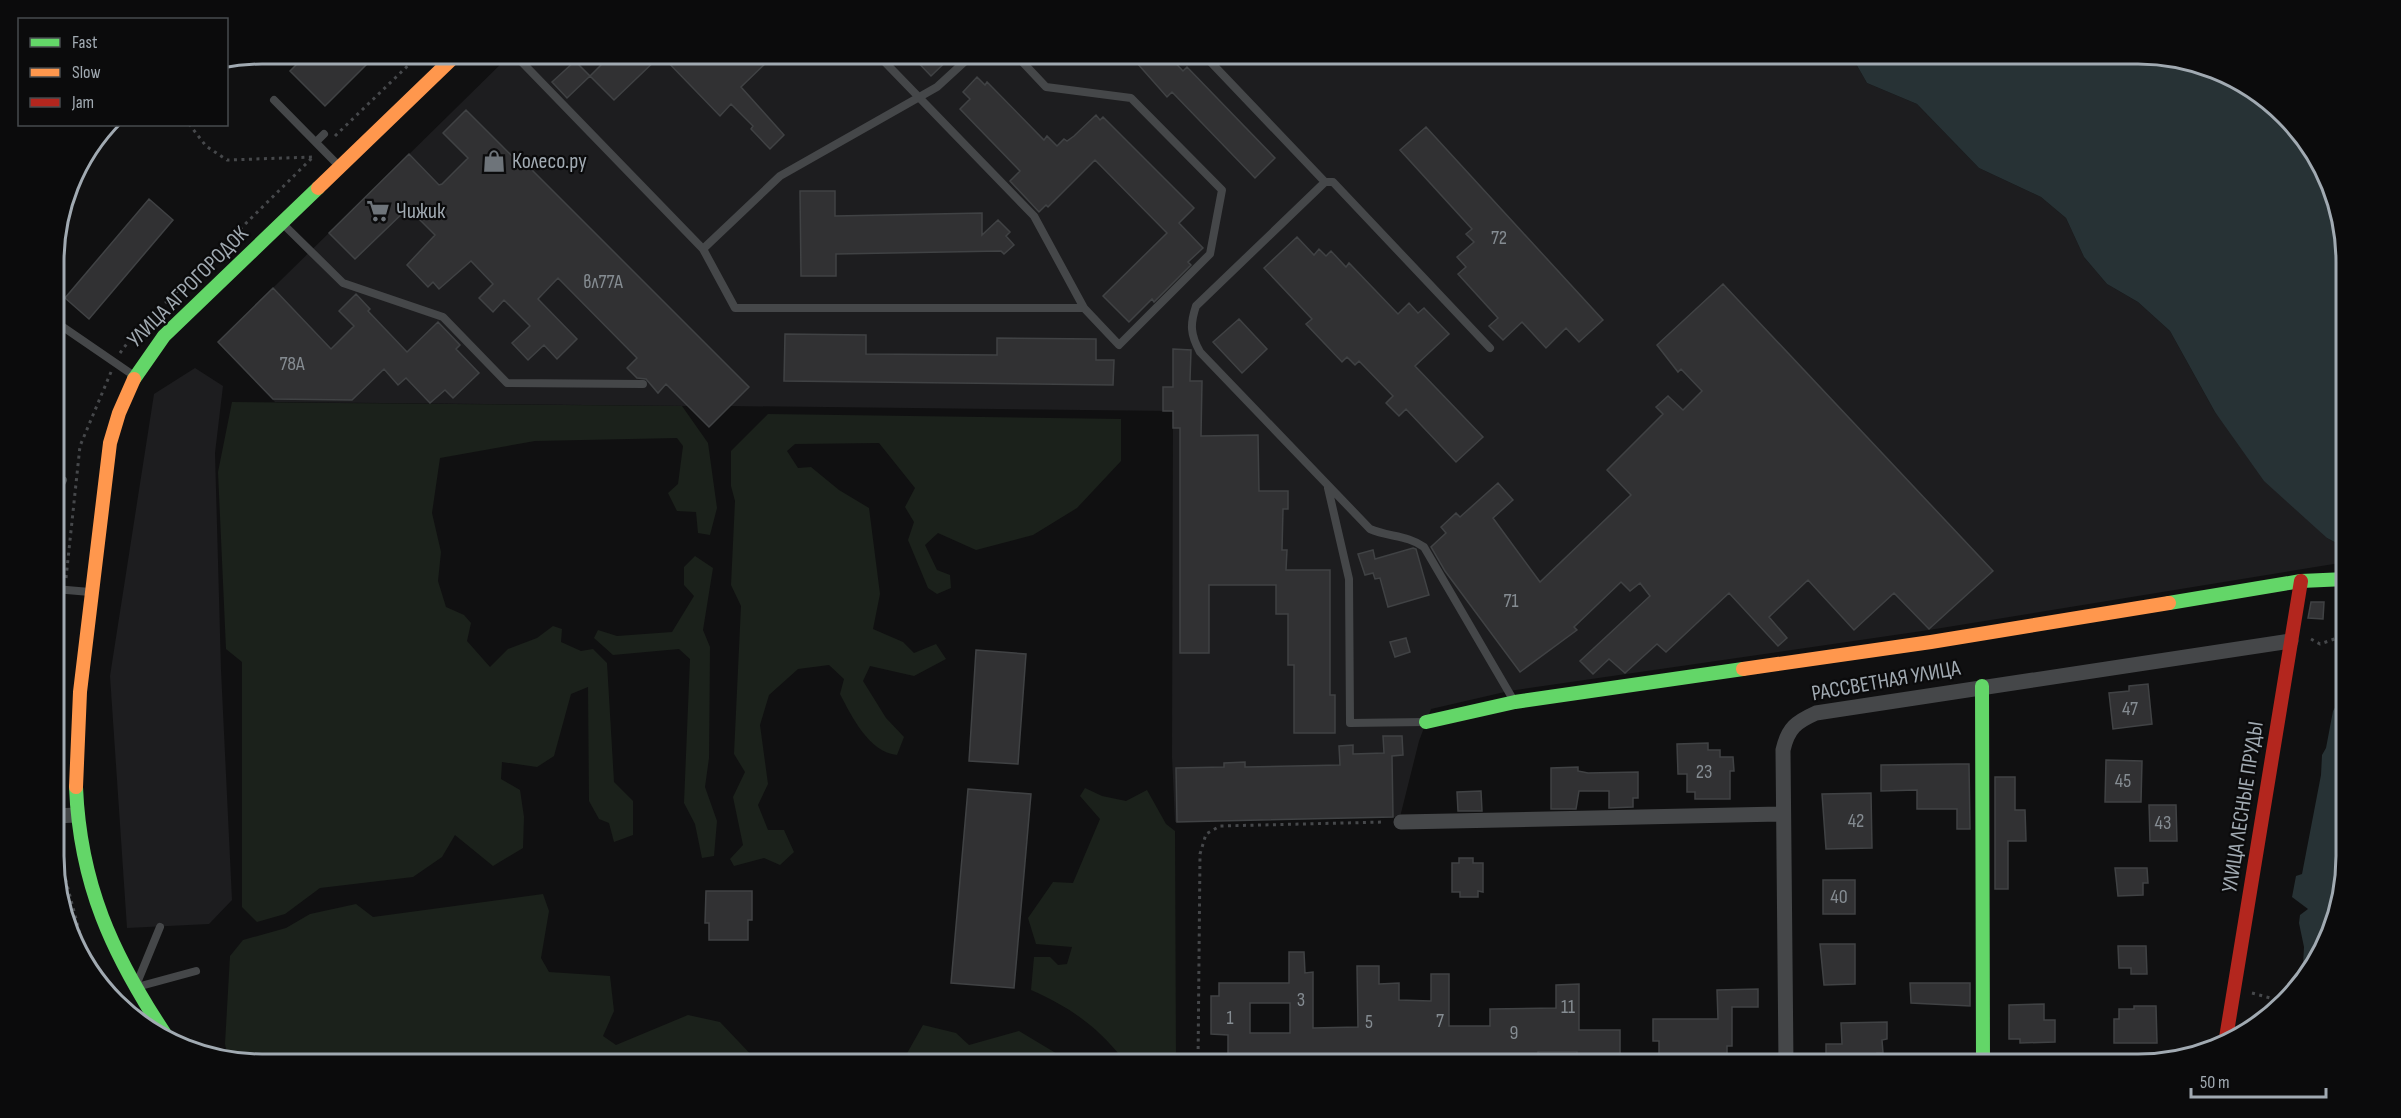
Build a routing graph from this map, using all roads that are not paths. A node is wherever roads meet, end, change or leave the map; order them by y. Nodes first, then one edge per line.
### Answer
1 (447, 64) edge
2 (524, 64) edge
3 (887, 64) edge
4 (962, 64) edge
5 (1024, 64) edge
6 (1213, 64) edge
7 (919, 98) junction
8 (274, 100) dead end
9 (324, 134) dead end
10 (319, 146) junction
11 (340, 167) junction
12 (1325, 182) junction
13 (282, 223) junction
14 (703, 249) junction
15 (1084, 308) junction
16 (65, 328) edge
17 (1490, 348) dead end
18 (134, 376) junction
19 (643, 384) dead end
20 (1328, 486) junction
21 (2337, 579) edge
22 (2301, 581) junction
23 (64, 589) edge
24 (92, 592) junction
25 (2292, 636) junction
26 (1982, 686) junction
27 (1515, 702) junction
28 (1426, 722) joint
29 (1783, 814) junction
30 (76, 815) junction
31 (64, 816) edge
32 (1401, 822) road end
33 (160, 927) dead end
34 (196, 971) dead end
35 (135, 988) junction
36 (158, 1024) edge
37 (2227, 1032) edge
38 (1786, 1053) edge
39 (1983, 1053) edge

1 - 11 street, УЛИЦА АГРОГОРОДОК
2 - 14 lane
3 - 7 lane
4 - 7 lane
5 - 15 lane
6 - 12 lane
7 - 14 lane
7 - 15 lane
8 - 10 lane
9 - 10 lane
10 - 11 lane
11 - 13 street, УЛИЦА АГРОГОРОДОК
12 - 17 lane
12 - 20 lane
13 - 18 street, УЛИЦА АГРОГОРОДОК
13 - 19 lane
14 - 15 lane
16 - 18 lane
18 - 24 street, УЛИЦА АГРОГОРОДОК
20 - 27 lane
20 - 28 lane
21 - 22 street
22 - 25 street, УЛИЦА ЛЕСНЫЕ ПРУДЫ
22 - 27 street
23 - 24 lane
24 - 30 street, УЛИЦА АГРОГОРОДОК
25 - 26 street, РАССВЕТНАЯ УЛИЦА
25 - 37 street, УЛИЦА ЛЕСНЫЕ ПРУДЫ
26 - 29 street, РАССВЕТНАЯ УЛИЦА
26 - 39 street
27 - 28 street
29 - 32 street
29 - 38 street, РАССВЕТНАЯ УЛИЦА
30 - 31 street
30 - 35 street, УЛИЦА АГРОГОРОДОК
33 - 35 lane
34 - 35 lane
35 - 36 street, УЛИЦА АГРОГОРОДОК

